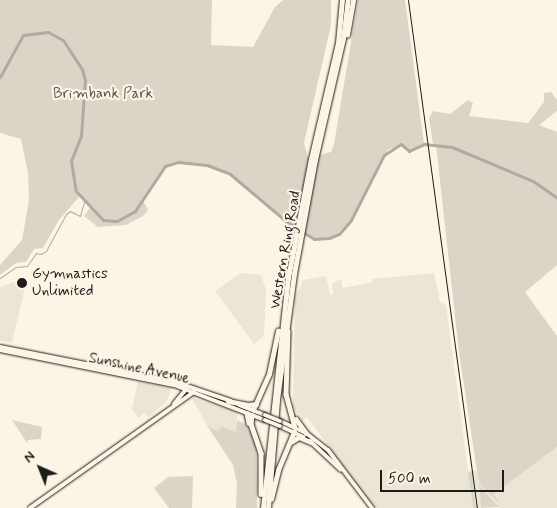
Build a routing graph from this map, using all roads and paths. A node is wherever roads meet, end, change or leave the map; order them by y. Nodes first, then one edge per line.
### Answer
1 (341, 0) edge
2 (348, 0) edge
3 (353, 0) edge
4 (337, 73) junction
5 (313, 159) junction
6 (284, 315) junction
7 (0, 349) edge
8 (13, 350) junction
9 (29, 356) junction
10 (58, 359) junction
11 (76, 367) junction
12 (120, 372) junction
13 (136, 378) junction
14 (186, 389) junction
15 (194, 391) junction
16 (228, 400) junction
17 (256, 403) junction
18 (174, 404) junction
19 (288, 405) junction
20 (164, 412) junction
21 (251, 413) junction
22 (294, 430) junction
23 (306, 433) junction
24 (312, 440) junction
25 (290, 442) junction
26 (30, 508) edge
27 (262, 508) edge
28 (268, 508) edge
29 (370, 508) edge

1 - 5 highway, Western Ring Road
2 - 4 highway, Western Ring Road
3 - 4 highway
4 - 5 highway, Western Ring Road
5 - 6 highway, Western Ring Road
5 - 6 highway, Western Ring Road
6 - 17 highway
6 - 19 highway
6 - 27 highway, Western Ring Road
6 - 28 highway, Western Ring Road
7 - 8 main road, Sunshine Avenue
7 - 9 main road, Sunshine Avenue
8 - 9 main road
8 - 10 main road, Sunshine Avenue
9 - 11 main road, Sunshine Avenue
10 - 11 main road
10 - 12 main road, Sunshine Avenue
11 - 13 main road, Sunshine Avenue
12 - 13 main road
12 - 15 main road, Sunshine Avenue
13 - 14 main road, Sunshine Avenue
14 - 15 main road, Sunshine Avenue
14 - 18 main road
15 - 16 main road, Sunshine Avenue
15 - 18 main road
15 - 20 main road
15 - 21 main road, Sunshine Avenue
16 - 17 highway
16 - 21 main road, Sunshine Avenue
17 - 21 highway
18 - 20 main road
19 - 22 highway
19 - 23 highway
20 - 26 main road
21 - 22 main road, Sunshine Avenue, bridge
21 - 27 highway
22 - 23 main road, Sunshine Avenue
22 - 24 main road, Sunshine Avenue
22 - 25 highway
23 - 24 main road, Sunshine Avenue
24 - 25 highway
24 - 29 main road, Sunshine Avenue
25 - 28 highway

